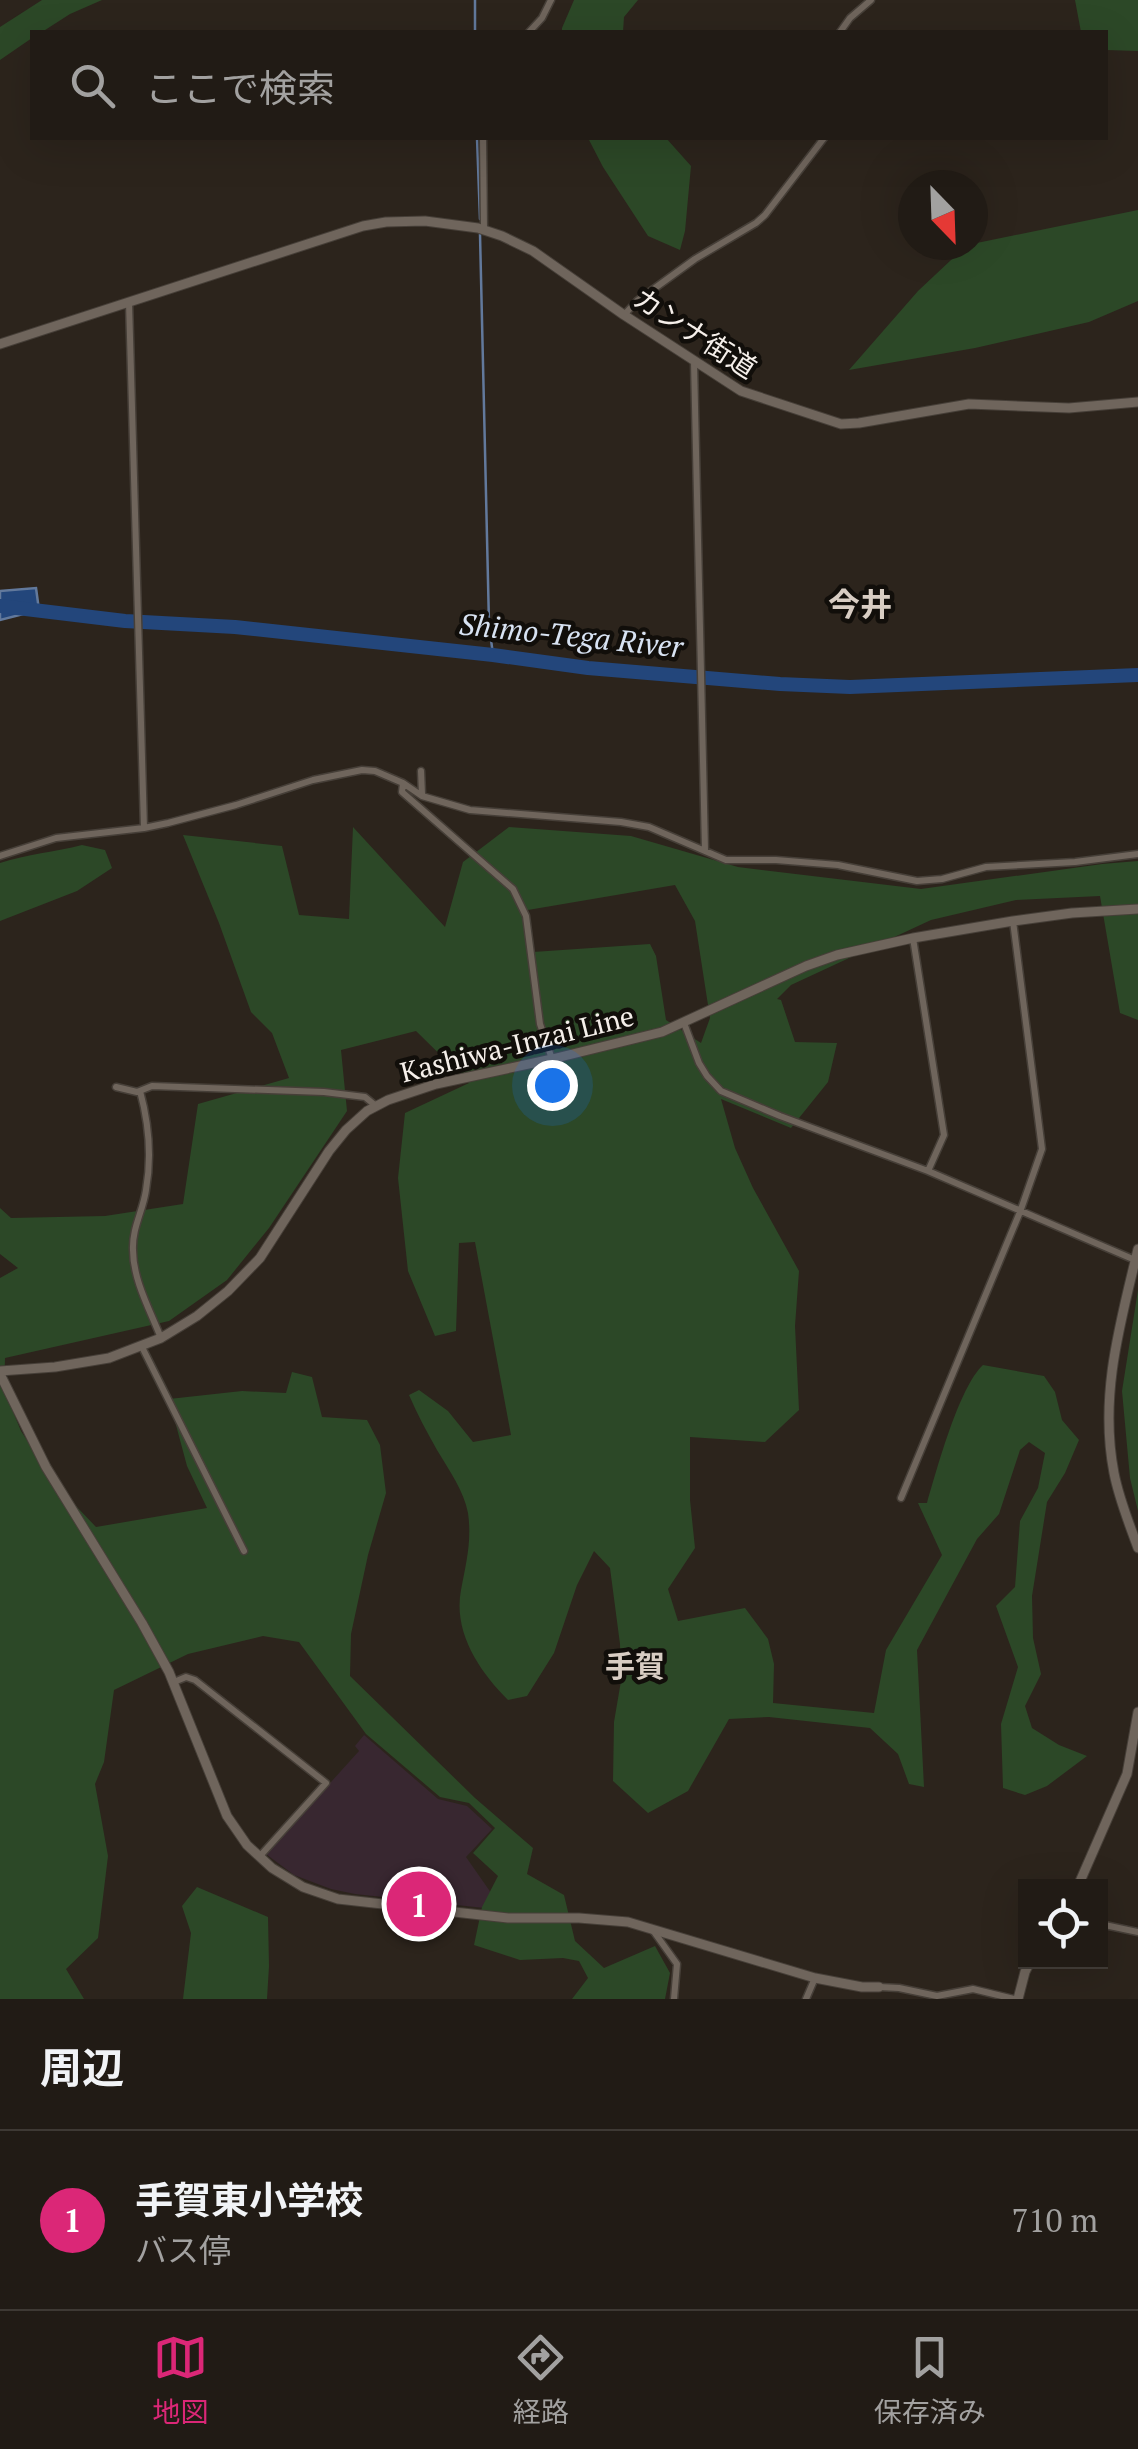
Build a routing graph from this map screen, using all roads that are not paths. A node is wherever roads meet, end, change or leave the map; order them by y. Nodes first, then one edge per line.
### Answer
1 (552, 0) edge
2 (871, 0) edge
3 (531, 30) edge
4 (841, 30) edge
5 (483, 140) edge
6 (822, 140) edge
7 (482, 229) junction
8 (130, 302) junction
9 (624, 315) junction
10 (0, 344) edge
11 (694, 360) junction
12 (1138, 402) edge
13 (421, 770) dead end
14 (403, 782) junction
15 (422, 796) junction
16 (144, 828) junction
17 (706, 850) junction
18 (1138, 854) edge
19 (0, 856) edge
20 (1138, 909) edge
21 (1013, 921) junction
22 (913, 938) junction
23 (684, 1023) junction
24 (552, 1059) junction
25 (116, 1087) dead end
26 (140, 1091) junction
27 (376, 1106) junction
28 (928, 1171) junction
29 (1020, 1212) junction
30 (1137, 1254) edge
31 (1126, 1296) junction
32 (1138, 1298) edge
33 (161, 1338) junction
34 (142, 1346) junction
35 (0, 1373) edge
36 (901, 1498) dead end
37 (1138, 1548) edge
38 (244, 1550) dead end
39 (174, 1682) junction
40 (1138, 1712) edge
41 (1132, 1775) edge
42 (259, 1857) junction
43 (1081, 1879) edge
44 (1108, 1926) edge
45 (651, 1928) junction
46 (1138, 1932) edge
47 (1026, 1969) edge
48 (815, 1978) junction
49 (879, 1987) joint
50 (926, 1997) edge
51 (674, 1999) edge
52 (806, 1999) edge
53 (1016, 1999) edge

1 - 3 street
2 - 4 street
5 - 7 street
6 - 9 street
7 - 8 street, カンナ街道
7 - 9 street, カンナ街道
8 - 10 street, カンナ街道
8 - 16 street
9 - 11 street, カンナ街道
11 - 12 street, カンナ街道
11 - 17 street
13 - 15 street
14 - 15 street
14 - 16 street
14 - 24 street
15 - 17 street
16 - 19 street
17 - 18 street
20 - 21 street, Kashiwa-Inzai Line
21 - 22 street, Kashiwa-Inzai Line
21 - 29 street
22 - 23 street, Kashiwa-Inzai Line
22 - 28 street
23 - 24 street, Kashiwa-Inzai Line
23 - 28 street
24 - 27 street, Kashiwa-Inzai Line
25 - 26 street
26 - 27 street
26 - 33 street
27 - 33 street, Kashiwa-Inzai Line
28 - 29 street
29 - 30 street
29 - 36 street
30 - 31 street
31 - 32 street
31 - 37 street
33 - 34 street, Kashiwa-Inzai Line
34 - 35 street, Kashiwa-Inzai Line
34 - 38 street
35 - 39 street
39 - 42 street
39 - 42 street
40 - 41 street
41 - 43 street
42 - 45 street
44 - 46 street
45 - 48 street
45 - 51 street
47 - 53 street
48 - 49 street
48 - 52 street
49 - 50 street
50 - 53 street

